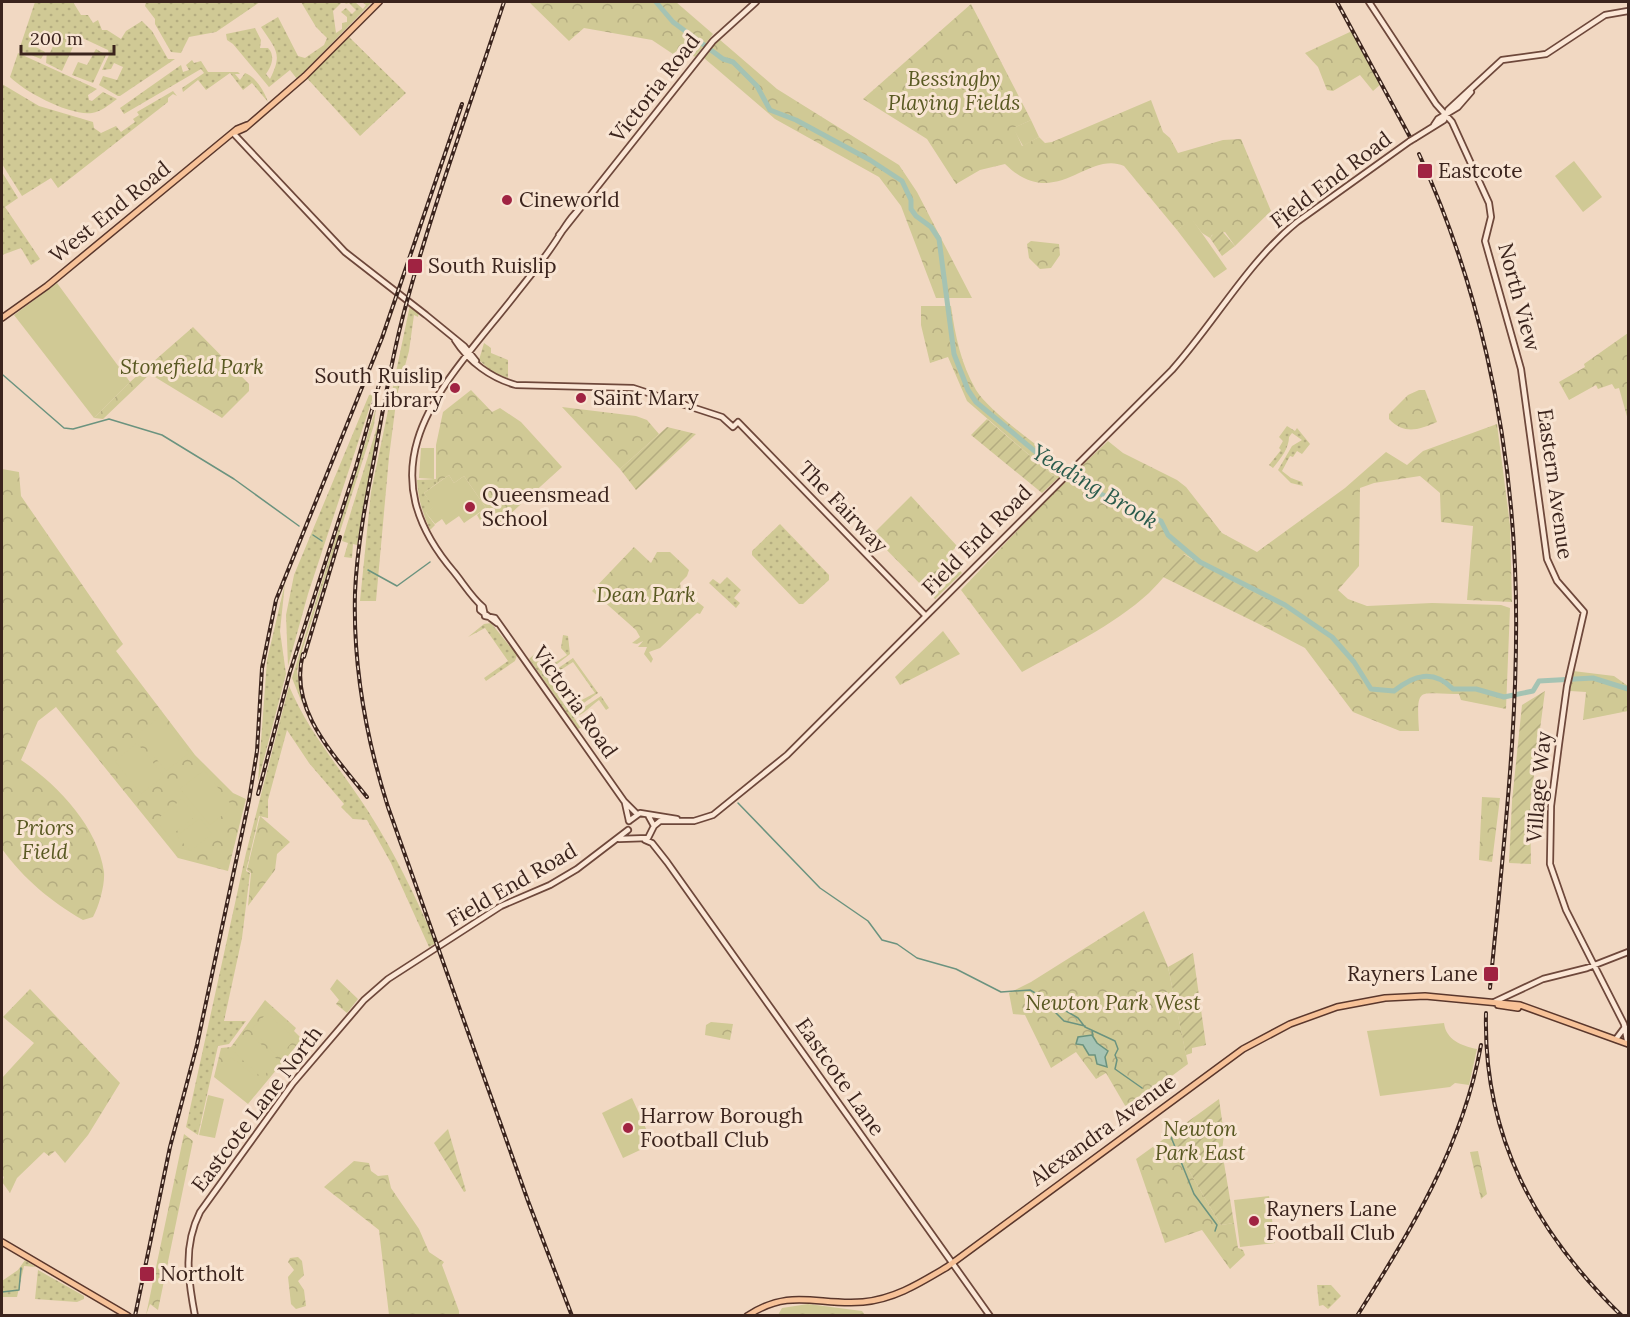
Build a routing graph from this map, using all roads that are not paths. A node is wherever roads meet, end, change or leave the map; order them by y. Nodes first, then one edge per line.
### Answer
1 (379, 2) edge
2 (756, 2) edge
3 (1370, 2) edge
4 (1629, 11) edge
5 (1446, 114) junction
6 (235, 133) junction
7 (3, 316) edge
8 (478, 342) junction
9 (458, 343) junction
10 (469, 354) junction
11 (478, 364) junction
12 (460, 365) junction
13 (1525, 392) joint
14 (1581, 606) joint
15 (925, 615) junction
16 (624, 801) junction
17 (637, 814) junction
18 (648, 815) junction
19 (629, 821) junction
20 (692, 822) junction
21 (654, 825) junction
22 (628, 830) junction
23 (653, 832) junction
24 (619, 838) junction
25 (633, 838) junction
26 (645, 840) junction
27 (664, 857) junction
28 (1629, 952) edge
29 (420, 957) joint
30 (1590, 958) junction
31 (1588, 967) junction
32 (1597, 967) junction
33 (1513, 992) junction
34 (1492, 1002) junction
35 (1512, 1005) junction
36 (1625, 1027) junction
37 (1618, 1038) junction
38 (1628, 1041) edge
39 (2, 1242) edge
40 (952, 1262) junction
41 (126, 1315) edge
42 (195, 1316) edge
43 (747, 1316) edge
44 (990, 1316) edge

1 - 6 main road, West End Road
2 - 8 street, Victoria Road
3 - 5 street, North View
4 - 5 street, Field End Road
5 - 13 street, North View
5 - 15 street, Field End Road
6 - 7 main road, West End Road
6 - 9 street
8 - 9 street
8 - 10 street, Victoria Road
8 - 11 street
9 - 10 street
9 - 12 street
10 - 11 street
10 - 12 street, Victoria Road
11 - 12 street
11 - 15 street, The Fairway
12 - 16 street, Victoria Road
13 - 14 street, Eastern Avenue
14 - 30 street, Village Way
15 - 20 street, Field End Road
16 - 17 street, Victoria Road
16 - 19 street, Victoria Road
17 - 18 street
17 - 19 street
18 - 20 street
18 - 21 street
19 - 22 street
20 - 21 street, Field End Road
21 - 23 street
22 - 24 street, Field End Road
22 - 25 street
23 - 26 street
23 - 27 street, Eastcote Lane
24 - 25 street
24 - 29 street, Field End Road
25 - 26 street
26 - 27 street, Eastcote Lane
27 - 40 street, Eastcote Lane
28 - 32 street
29 - 42 street, Eastcote Lane North
30 - 31 street
30 - 32 street, Village Way
31 - 32 street
31 - 33 street
32 - 36 street, Village Way
33 - 34 street
33 - 35 street
34 - 35 main road, Alexandra Avenue
34 - 35 main road, Alexandra Avenue
34 - 40 main road, Alexandra Avenue
35 - 37 main road
36 - 37 street
36 - 38 street, Village Way
37 - 38 main road
39 - 41 main road
40 - 43 main road, Alexandra Avenue
40 - 44 street, Eastcote Lane

